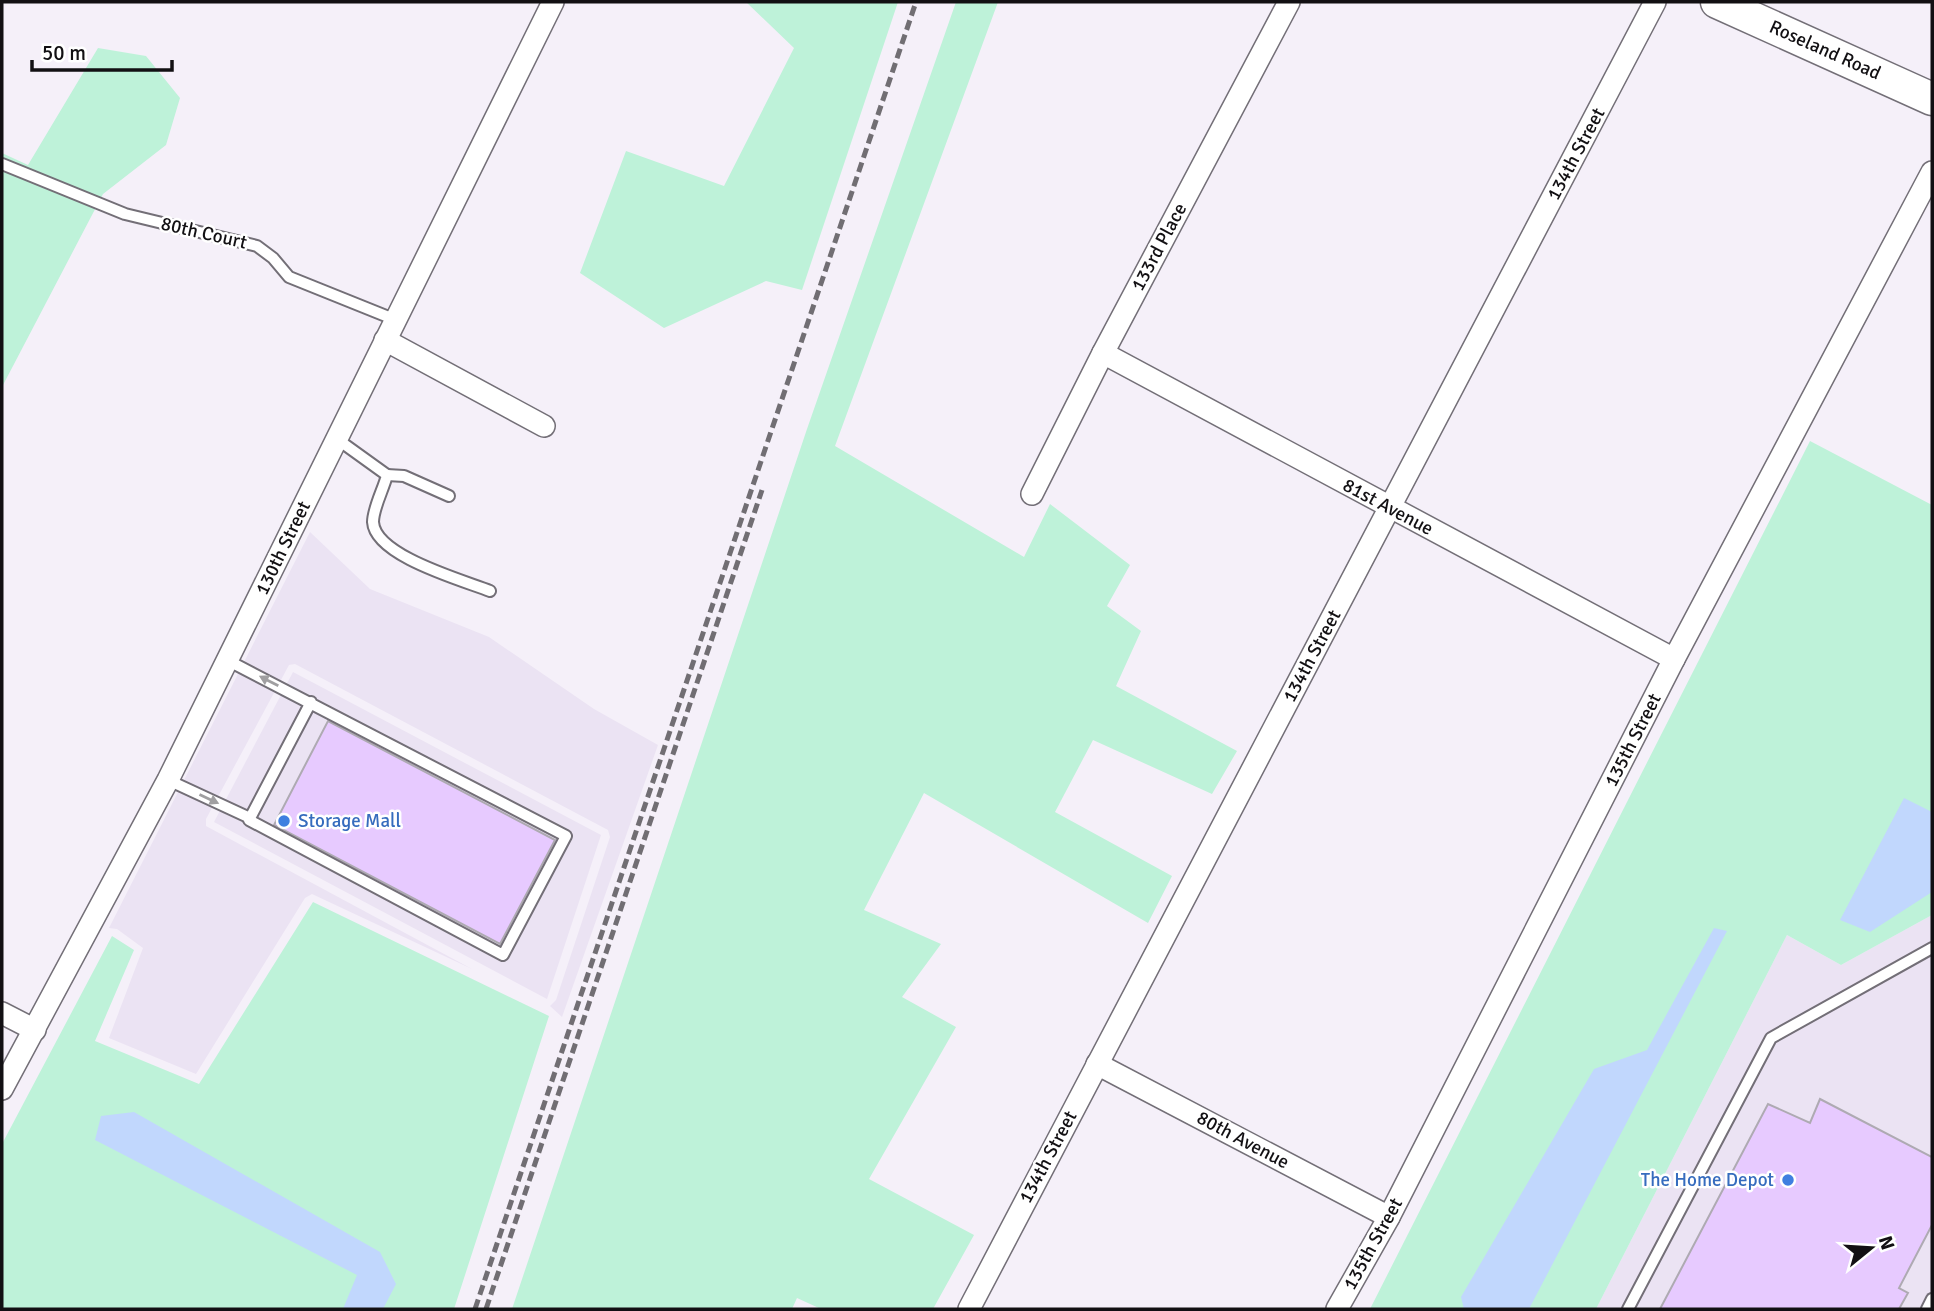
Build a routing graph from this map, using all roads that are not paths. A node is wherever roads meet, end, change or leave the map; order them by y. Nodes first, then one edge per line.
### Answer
1 (552, 2) edge
2 (1289, 2) edge
3 (1655, 2) edge
4 (1717, 2) edge
5 (1932, 99) edge
6 (2, 164) edge
7 (1932, 172) edge
8 (396, 320) junction
9 (386, 340) junction
10 (1102, 353) junction
11 (544, 426) dead end
12 (337, 439) junction
13 (387, 475) junction
14 (1032, 494) dead end
15 (449, 496) dead end
16 (1390, 509) junction
17 (490, 591) dead end
18 (1674, 659) junction
19 (227, 660) junction
20 (311, 702) junction
21 (168, 780) junction
22 (250, 818) junction
23 (1932, 948) edge
24 (2, 1013) edge
25 (36, 1030) junction
26 (1097, 1064) junction
27 (2, 1089) edge
28 (1389, 1217) junction
29 (1932, 1299) edge
30 (969, 1309) edge
31 (1337, 1309) edge
32 (1628, 1309) edge
33 (1927, 1309) edge

1 - 8 street, 130th Street
2 - 10 street, 133rd Place
3 - 16 street, 134th Street
4 - 5 main road, Roseland Road
6 - 8 lane, 80th Court
7 - 18 street, 135th Street
8 - 9 street, 130th Street
9 - 11 street
9 - 12 street, 130th Street
10 - 14 street, 133rd Place
10 - 16 street, 81st Avenue
12 - 13 lane
12 - 19 street, 130th Street
13 - 15 lane
13 - 17 lane
16 - 18 street, 81st Avenue
16 - 26 street, 134th Street
18 - 28 street, 135th Street
20 -> 19 lane
19 - 21 street, 130th Street
20 - 22 lane
20 - 22 lane
21 -> 22 lane
21 - 25 street, 130th Street
23 - 32 lane
24 - 25 street
25 - 27 street, 130th Street
26 - 28 street, 80th Avenue
26 - 30 street, 134th Street
28 - 31 street, 135th Street
29 - 33 lane

